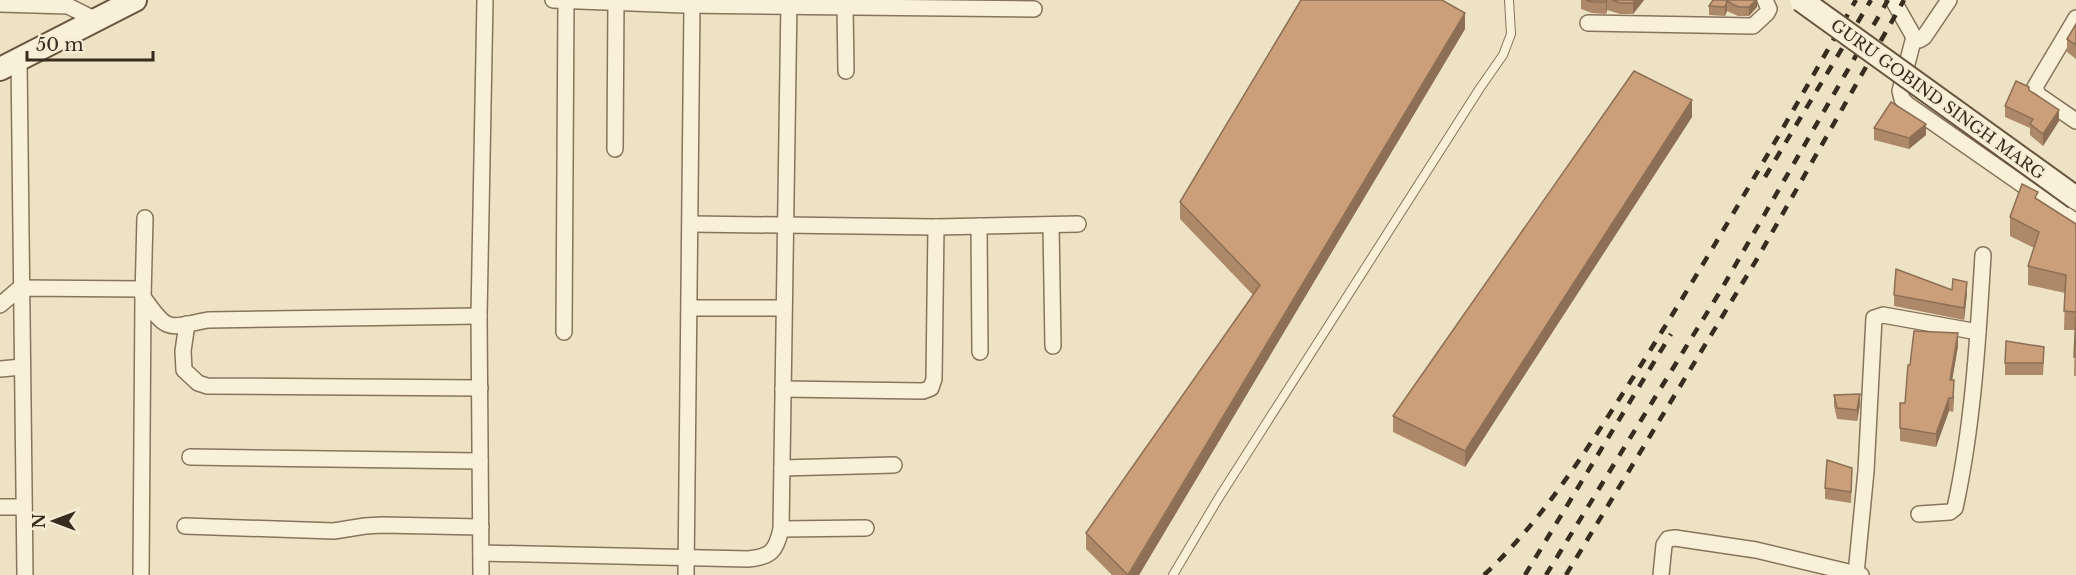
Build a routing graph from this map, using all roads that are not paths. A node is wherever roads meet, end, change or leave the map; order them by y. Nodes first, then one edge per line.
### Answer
1 (135, 0) edge
2 (484, 0) edge
3 (553, 0) edge
4 (566, 0) edge
5 (599, 0) edge
6 (1509, 0) edge
7 (1765, 0) edge
8 (1801, 0) edge
9 (1893, 0) edge
10 (1949, 0) edge
11 (616, 2) junction
12 (788, 2) edge
13 (687, 3) edge
14 (0, 4) edge
15 (845, 6) junction
16 (1034, 9) dead end
17 (2076, 18) edge
18 (96, 20) junction
19 (1588, 23) dead end
20 (1914, 37) junction
21 (9, 64) edge
22 (846, 71) dead end
23 (2076, 121) edge
24 (615, 149) dead end
25 (2076, 198) edge
26 (145, 218) dead end
27 (2076, 222) edge
28 (691, 224) junction
29 (1078, 224) dead end
30 (1051, 225) junction
31 (785, 226) junction
32 (979, 226) junction
33 (936, 227) junction
34 (1983, 255) dead end
35 (20, 288) junction
36 (143, 293) junction
37 (0, 305) edge
38 (690, 308) junction
39 (784, 308) junction
40 (479, 316) junction
41 (187, 324) junction
42 (564, 332) dead end
43 (1978, 332) junction
44 (1053, 346) dead end
45 (980, 352) dead end
46 (22, 367) junction
47 (0, 369) edge
48 (480, 388) junction
49 (783, 389) junction
50 (190, 457) dead end
51 (480, 461) junction
52 (894, 465) dead end
53 (782, 468) junction
54 (0, 507) edge
55 (24, 507) junction
56 (1919, 514) dead end
57 (185, 526) dead end
58 (481, 527) junction
59 (866, 528) dead end
60 (781, 529) junction
61 (481, 553) junction
62 (687, 557) junction
63 (1858, 574) edge
64 (25, 575) edge
65 (141, 575) edge
66 (481, 575) edge
67 (686, 575) edge
68 (1173, 575) edge
69 (1660, 575) edge

1 - 18 street
2 - 40 street
3 - 4 street
4 - 5 street
4 - 42 street
5 - 11 street
6 - 68 lane
7 - 19 street
8 - 25 street, GURU GOBIND SINGH MARG, bridge
9 - 20 street
10 - 20 street
11 - 13 street
11 - 24 street
12 - 13 street
12 - 15 street
12 - 31 street
13 - 28 street
14 - 18 street
15 - 16 street
15 - 22 street
17 - 23 street
18 - 21 street
20 - 27 street
21 - 35 street
26 - 36 street
28 - 31 street
28 - 38 street
29 - 30 street
30 - 32 street
30 - 44 street
31 - 33 street
31 - 39 street
32 - 33 street
32 - 45 street
33 - 49 street
34 - 43 street
35 - 36 street
35 - 37 street
35 - 46 street
36 - 41 street
36 - 65 street
38 - 39 street
38 - 62 street
39 - 49 street
40 - 41 street
40 - 48 street
41 - 48 street
43 - 56 street
43 - 63 street
46 - 47 street
46 - 55 street
48 - 51 street
49 - 53 street
50 - 51 street
51 - 58 street
52 - 53 street
53 - 60 street
54 - 55 street
55 - 64 street
57 - 58 street
58 - 61 street
59 - 60 street
60 - 62 street
61 - 62 street
61 - 66 street
62 - 67 street
63 - 69 street

